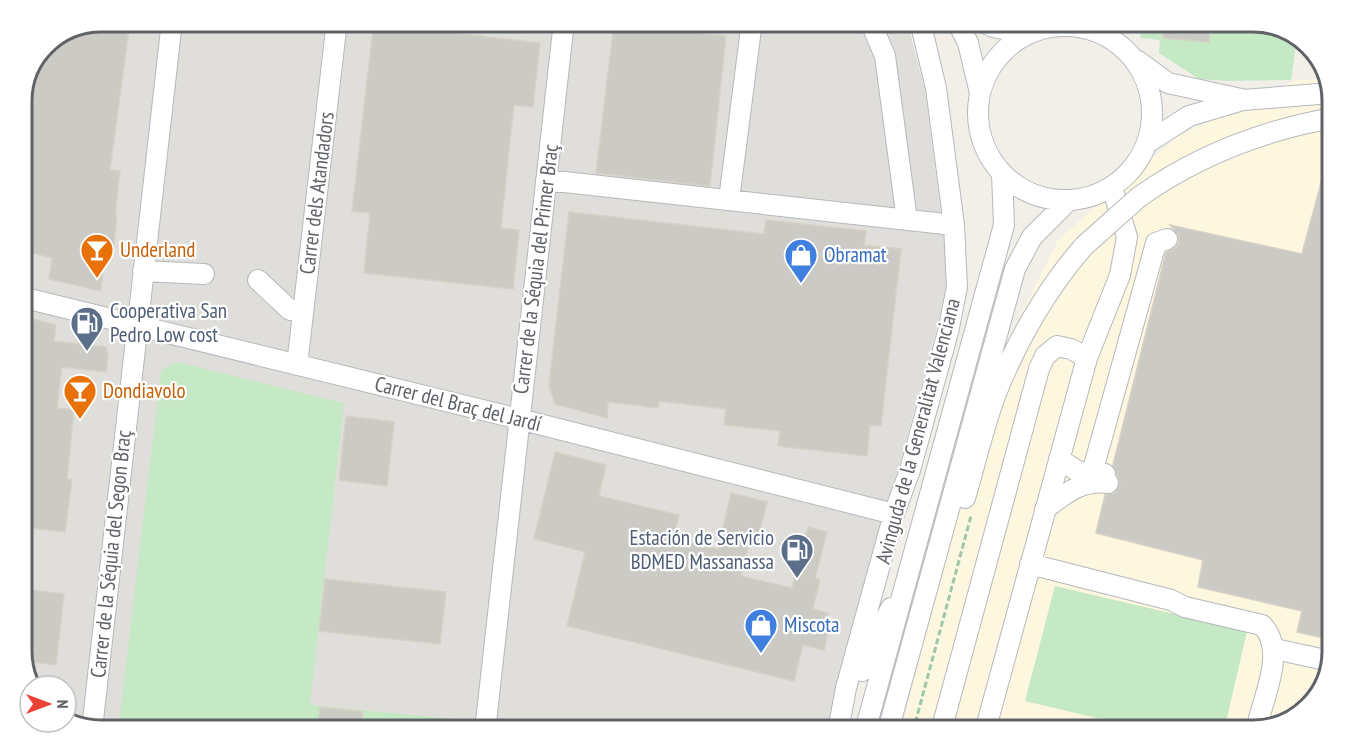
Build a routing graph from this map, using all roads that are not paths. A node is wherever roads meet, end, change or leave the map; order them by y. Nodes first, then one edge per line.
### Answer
1 (171, 32) edge
2 (336, 32) edge
3 (563, 32) edge
4 (751, 32) edge
5 (875, 32) edge
6 (923, 32) edge
7 (962, 32) edge
8 (1034, 32) edge
9 (1096, 32) edge
10 (1111, 32) edge
11 (1116, 41) junction
12 (1132, 57) junction
13 (981, 93) junction
14 (1321, 94) edge
15 (1243, 100) junction
16 (1321, 120) edge
17 (1147, 143) junction
18 (1002, 173) junction
19 (546, 180) junction
20 (1112, 187) junction
21 (729, 200) junction
22 (1068, 201) junction
23 (907, 220) junction
24 (954, 225) junction
25 (1167, 239) dead end
26 (143, 271) junction
27 (204, 274) dead end
28 (258, 280) dead end
29 (32, 300) edge
30 (303, 311) junction
31 (136, 326) junction
32 (1087, 358) junction
33 (297, 365) junction
34 (519, 418) junction
35 (1059, 459) junction
36 (1103, 477) junction
37 (1045, 509) junction
38 (894, 514) junction
39 (1030, 564) junction
40 (909, 574) junction
41 (930, 577) junction
42 (1275, 649) junction
43 (1321, 659) edge
44 (93, 720) edge
45 (485, 720) edge
46 (841, 720) edge
47 (843, 720) edge
48 (869, 720) edge
49 (891, 720) edge
50 (944, 720) edge
51 (994, 720) edge
52 (1263, 720) edge

1 - 26 street, Carrer de la Séquia del Segon Braç
2 - 30 street, Carrer dels Atandadors
3 - 19 street, Carrer de la Séquia del Primer Braç
4 - 21 street
5 - 23 street
6 - 24 street, Avinguda de la Generalitat Valenciana
7 - 13 street
8 - 13 street
9 - 11 street
10 - 11 street
11 - 12 street
12 - 15 street
12 - 17 street
13 - 18 street
14 - 15 street
15 - 17 street
16 - 41 street, bridge
17 - 20 street
18 - 22 street
18 - 40 street
19 - 21 street
19 - 34 street, Carrer de la Séquia del Primer Braç
20 - 22 street
20 - 32 street
21 - 23 street
22 - 41 street
23 - 24 street
24 - 38 street, Avinguda de la Generalitat Valenciana
25 - 36 street
26 - 27 street
26 - 31 street, Carrer de la Séquia del Segon Braç
28 - 30 street
29 - 31 street, Carrer del Braç del Jardí
30 - 33 street, Carrer dels Atandadors
31 - 33 street, Carrer del Braç del Jardí
31 - 44 street, Carrer de la Séquia del Segon Braç
32 - 35 street
32 - 50 street
33 - 34 street, Carrer del Braç del Jardí
34 - 38 street, Carrer del Braç del Jardí
34 - 45 street, Carrer de la Séquia del Primer Braç
35 - 36 street
35 - 37 street
36 - 37 street
37 - 39 street
38 - 46 street, Avinguda de la Generalitat Valenciana
39 - 42 street
39 - 51 street
40 - 47 street
40 - 48 street
41 - 49 street
42 - 43 street
42 - 52 street

